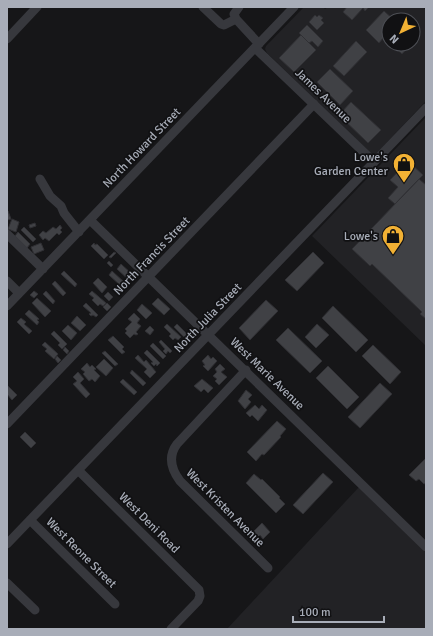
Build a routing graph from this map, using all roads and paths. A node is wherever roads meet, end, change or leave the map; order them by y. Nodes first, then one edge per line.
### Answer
1 (37, 7) edge
2 (203, 7) edge
3 (239, 7) edge
4 (294, 7) edge
5 (236, 19) junction
6 (7, 39) edge
7 (257, 46) junction
8 (314, 104) junction
9 (426, 108) edge
10 (374, 162) junction
11 (40, 180) dead end
12 (90, 220) junction
13 (78, 232) junction
14 (7, 234) edge
15 (43, 269) junction
16 (149, 276) junction
17 (7, 281) edge
18 (20, 293) junction
19 (7, 306) edge
20 (209, 334) junction
21 (246, 370) junction
22 (7, 424) edge
23 (78, 470) junction
24 (30, 520) junction
25 (7, 544) edge
26 (426, 547) edge
27 (268, 568) dead end
28 (7, 583) edge
29 (115, 604) dead end
30 (35, 610) dead end
31 (171, 629) edge

1 - 6 street
2 - 5 street
3 - 5 street
4 - 7 street, North Howard Street
5 - 7 street, James Avenue
7 - 8 street, James Avenue
7 - 12 street, North Howard Street
8 - 10 street, James Avenue
8 - 16 street, North Francis Street
9 - 10 street, North Julia Street
10 - 20 street, North Julia Street
11 - 13 street
12 - 13 street, North Howard Street
12 - 16 street, West Marie Avenue
13 - 15 street, North Howard Street
14 - 15 street
15 - 18 street, North Howard Street
16 - 20 street, West Marie Avenue
16 - 22 street, North Francis Street
17 - 18 street
18 - 19 street, North Howard Street
20 - 21 street, West Marie Avenue
20 - 23 street, North Julia Street
21 - 26 street, West Marie Avenue
21 - 27 street, West Kristen Avenue
23 - 24 street, North Julia Street
23 - 31 street, West Deni Road
24 - 25 street, North Julia Street
24 - 29 street, West Reone Street
28 - 30 street

